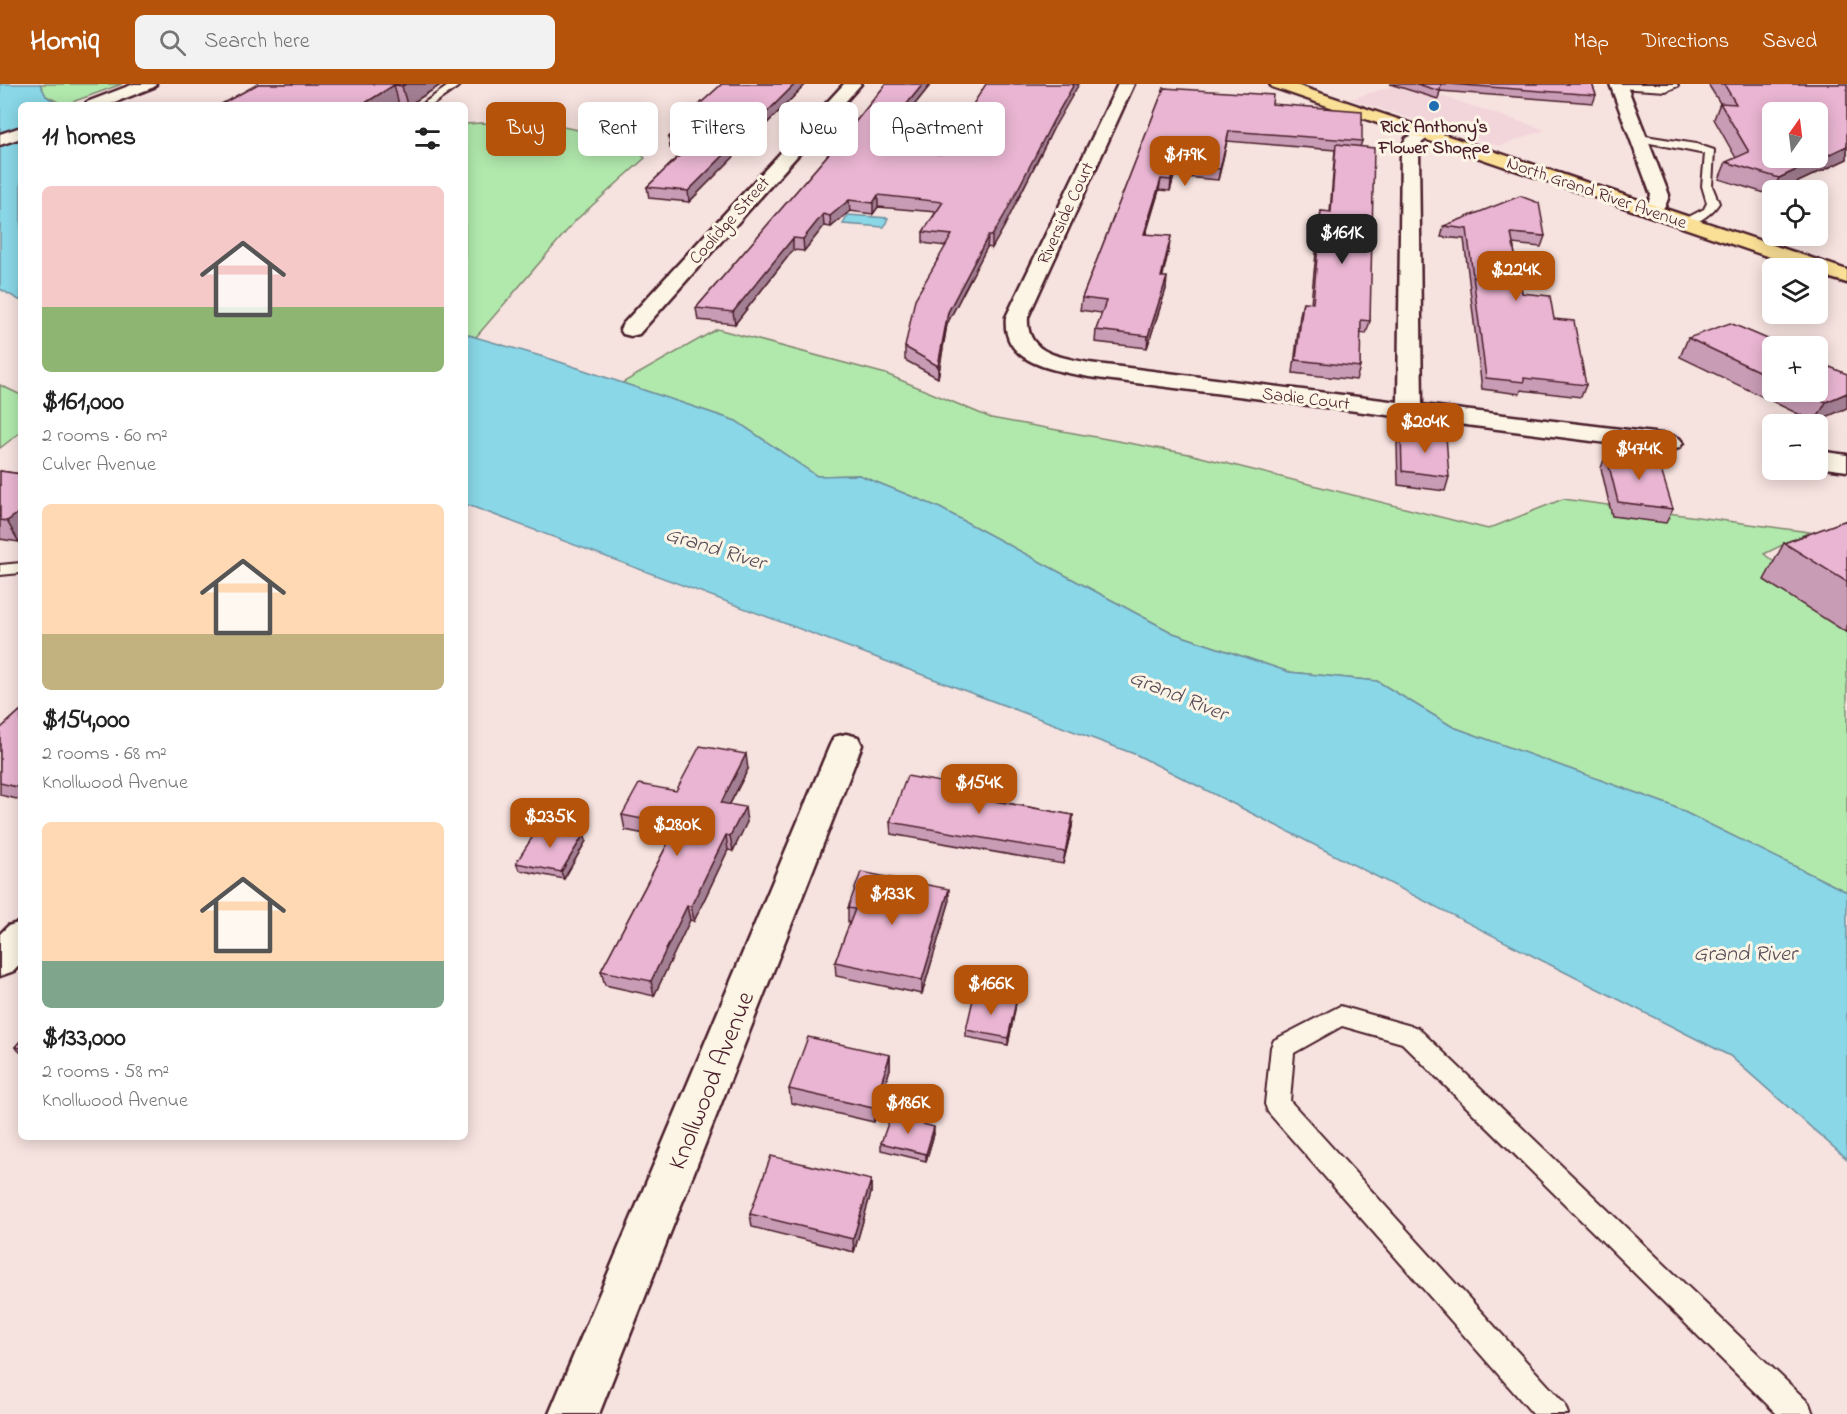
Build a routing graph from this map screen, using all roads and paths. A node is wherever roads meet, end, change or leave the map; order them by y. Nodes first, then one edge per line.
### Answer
1 (148, 84) edge
2 (457, 84) edge
3 (853, 84) edge
4 (1126, 84) edge
5 (1278, 84) edge
6 (1672, 84) edge
7 (1618, 85) edge
8 (101, 102) edge
9 (430, 102) edge
10 (18, 133) edge
11 (1424, 134) junction
12 (1639, 138) junction
13 (0, 140) edge
14 (1651, 210) junction
15 (1685, 222) junction
16 (1847, 277) edge
17 (630, 329) dead end
18 (1020, 343) joint
19 (1410, 411) junction
20 (1670, 443) dead end
21 (1828, 460) edge
22 (1847, 463) edge
23 (18, 568) edge
24 (0, 570) edge
25 (846, 745) dead end
26 (18, 940) edge
27 (0, 960) edge
28 (574, 1414) edge
29 (1553, 1414) edge
30 (1798, 1414) edge

1 - 8 street
2 - 9 lane
3 - 17 street, Coolidge Street
4 - 18 street, Riverside Court
5 - 11 main road, North Grand River Avenue
6 - 7 lane
7 - 12 street
10 - 13 street
11 - 14 main road, North Grand River Avenue
11 - 19 street
12 - 14 street
12 - 15 lane
14 - 15 main road, North Grand River Avenue
15 - 16 main road, North Grand River Avenue
18 - 19 street, Sadie Court
19 - 20 street, Sadie Court
21 - 22 street
23 - 24 lane
25 - 28 street, Knollwood Avenue
26 - 27 street
29 - 30 lane

